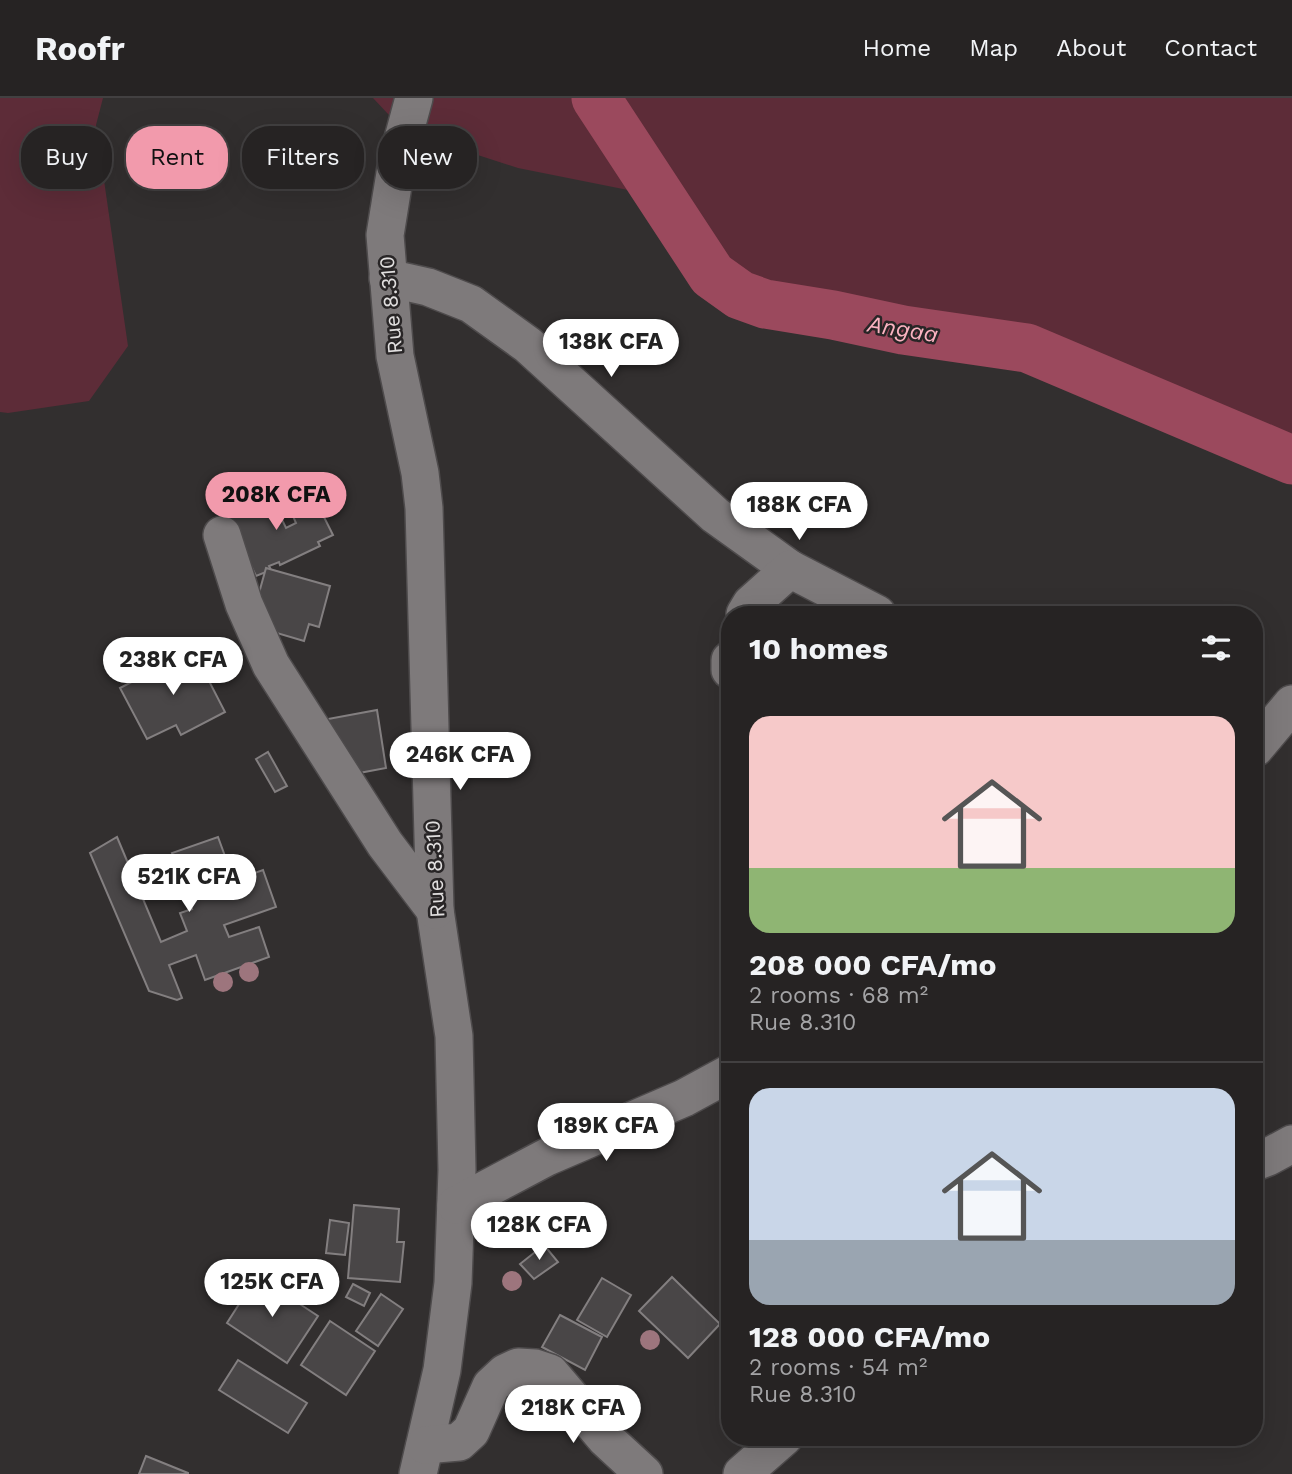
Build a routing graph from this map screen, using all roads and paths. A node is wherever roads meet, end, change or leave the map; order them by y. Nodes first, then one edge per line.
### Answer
1 (414, 98) edge
2 (388, 278) junction
3 (222, 534) dead end
4 (790, 569) junction
5 (750, 606) edge
6 (862, 606) edge
7 (1292, 704) edge
8 (1263, 738) edge
9 (435, 910) junction
10 (721, 1078) edge
11 (1292, 1144) edge
12 (1263, 1159) edge
13 (456, 1205) junction
14 (774, 1446) edge
15 (421, 1460) edge
16 (644, 1474) edge
17 (742, 1474) edge

1 - 2 street, Rue 8.310
2 - 4 street
2 - 9 street, Rue 8.310
3 - 9 street
4 - 5 street
4 - 6 street
7 - 8 street
9 - 13 street, Rue 8.310
10 - 13 street
11 - 12 street
13 - 15 street, Rue 8.310
14 - 17 street
15 - 16 street

